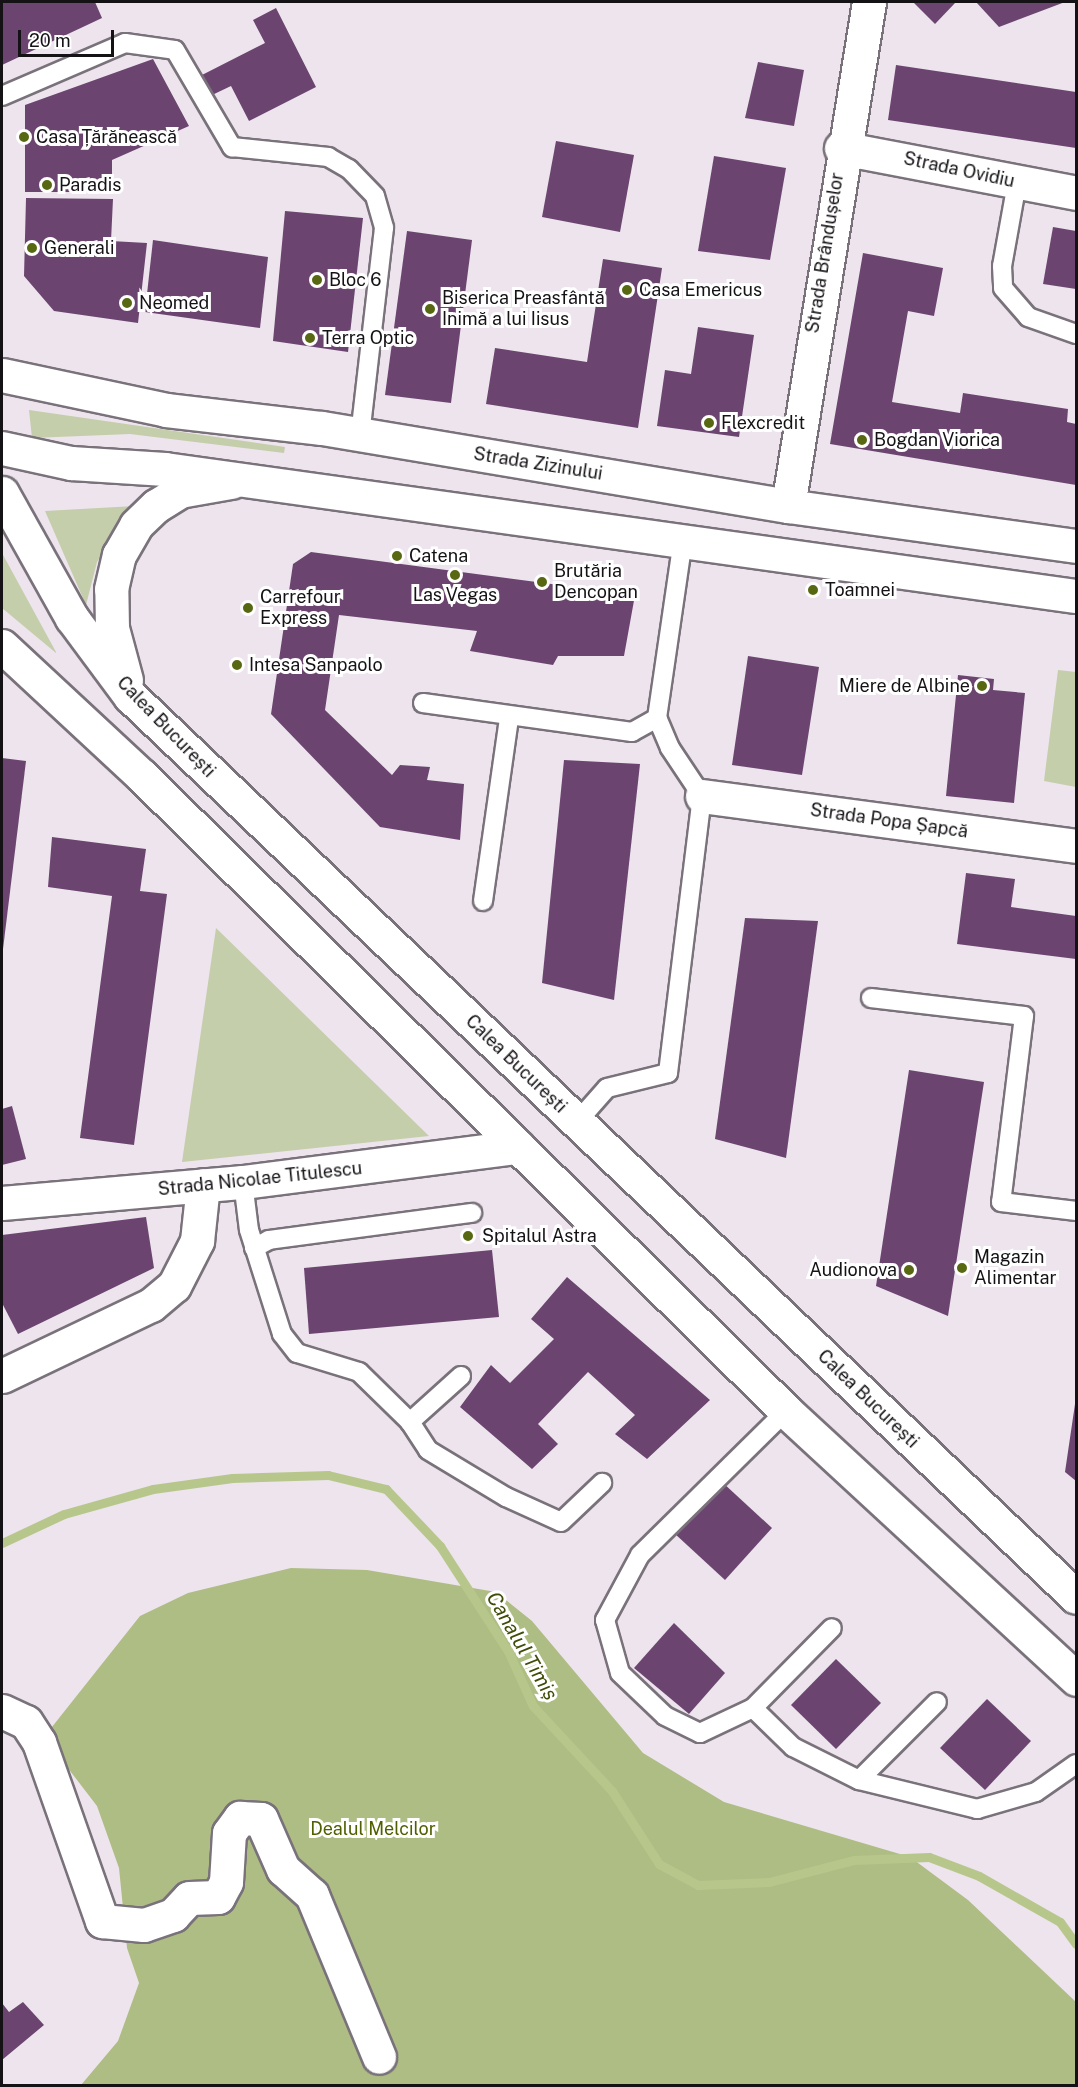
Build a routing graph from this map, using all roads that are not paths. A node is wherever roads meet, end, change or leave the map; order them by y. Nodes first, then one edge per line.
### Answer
1 (868, 2) edge
2 (2, 96) edge
3 (841, 148) junction
4 (1017, 183) junction
5 (1077, 193) edge
6 (1077, 334) edge
7 (2, 375) edge
8 (360, 435) junction
9 (2, 448) edge
10 (231, 482) junction
11 (2, 494) edge
12 (788, 506) junction
13 (684, 540) junction
14 (1077, 546) edge
15 (1077, 596) edge
16 (2, 646) edge
17 (130, 696) junction
18 (423, 703) dead end
19 (508, 718) junction
20 (657, 718) junction
21 (702, 796) junction
22 (1077, 846) edge
23 (483, 902) dead end
24 (871, 998) dead end
25 (577, 1122) junction
26 (518, 1147) junction
27 (243, 1182) junction
28 (203, 1185) junction
29 (2, 1203) edge
30 (1077, 1211) edge
31 (472, 1213) dead end
32 (254, 1248) junction
33 (2, 1376) edge
34 (461, 1376) dead end
35 (786, 1411) junction
36 (410, 1422) junction
37 (602, 1483) dead end
38 (1077, 1597) edge
39 (832, 1628) dead end
40 (1077, 1679) edge
41 (937, 1702) dead end
42 (753, 1708) junction
43 (2, 1711) edge
44 (1077, 1764) edge
45 (859, 1780) junction
46 (379, 2058) dead end

1 - 3 main road, Strada Brândușelor
2 - 8 lane
3 - 4 main road, Strada Ovidiu
3 - 12 main road, Strada Brândușelor
4 - 5 main road, Strada Ovidiu
4 - 6 lane
7 - 8 main road, Strada Zizinului
8 - 12 main road, Strada Zizinului
9 - 10 main road
10 - 13 main road
10 - 17 main road
11 - 17 main road, Calea București
12 - 14 main road, Strada Zizinului
13 - 15 main road
13 - 20 lane
16 - 26 main road
17 - 25 main road, Calea București
18 - 19 lane
19 - 20 lane
19 - 23 lane
20 - 21 lane
21 - 22 main road, Strada Popa Șapcă
21 - 25 lane
24 - 30 lane
25 - 38 main road, Calea București
26 - 27 main road, Strada Nicolae Titulescu
26 - 35 main road
27 - 28 main road, Strada Nicolae Titulescu
27 - 32 lane
28 - 29 main road, Strada Nicolae Titulescu
28 - 33 main road
31 - 32 lane
32 - 36 lane
34 - 36 lane
35 - 40 main road
35 - 42 lane
36 - 37 lane
39 - 42 lane
41 - 45 lane
42 - 45 lane
43 - 46 main road
44 - 45 lane

